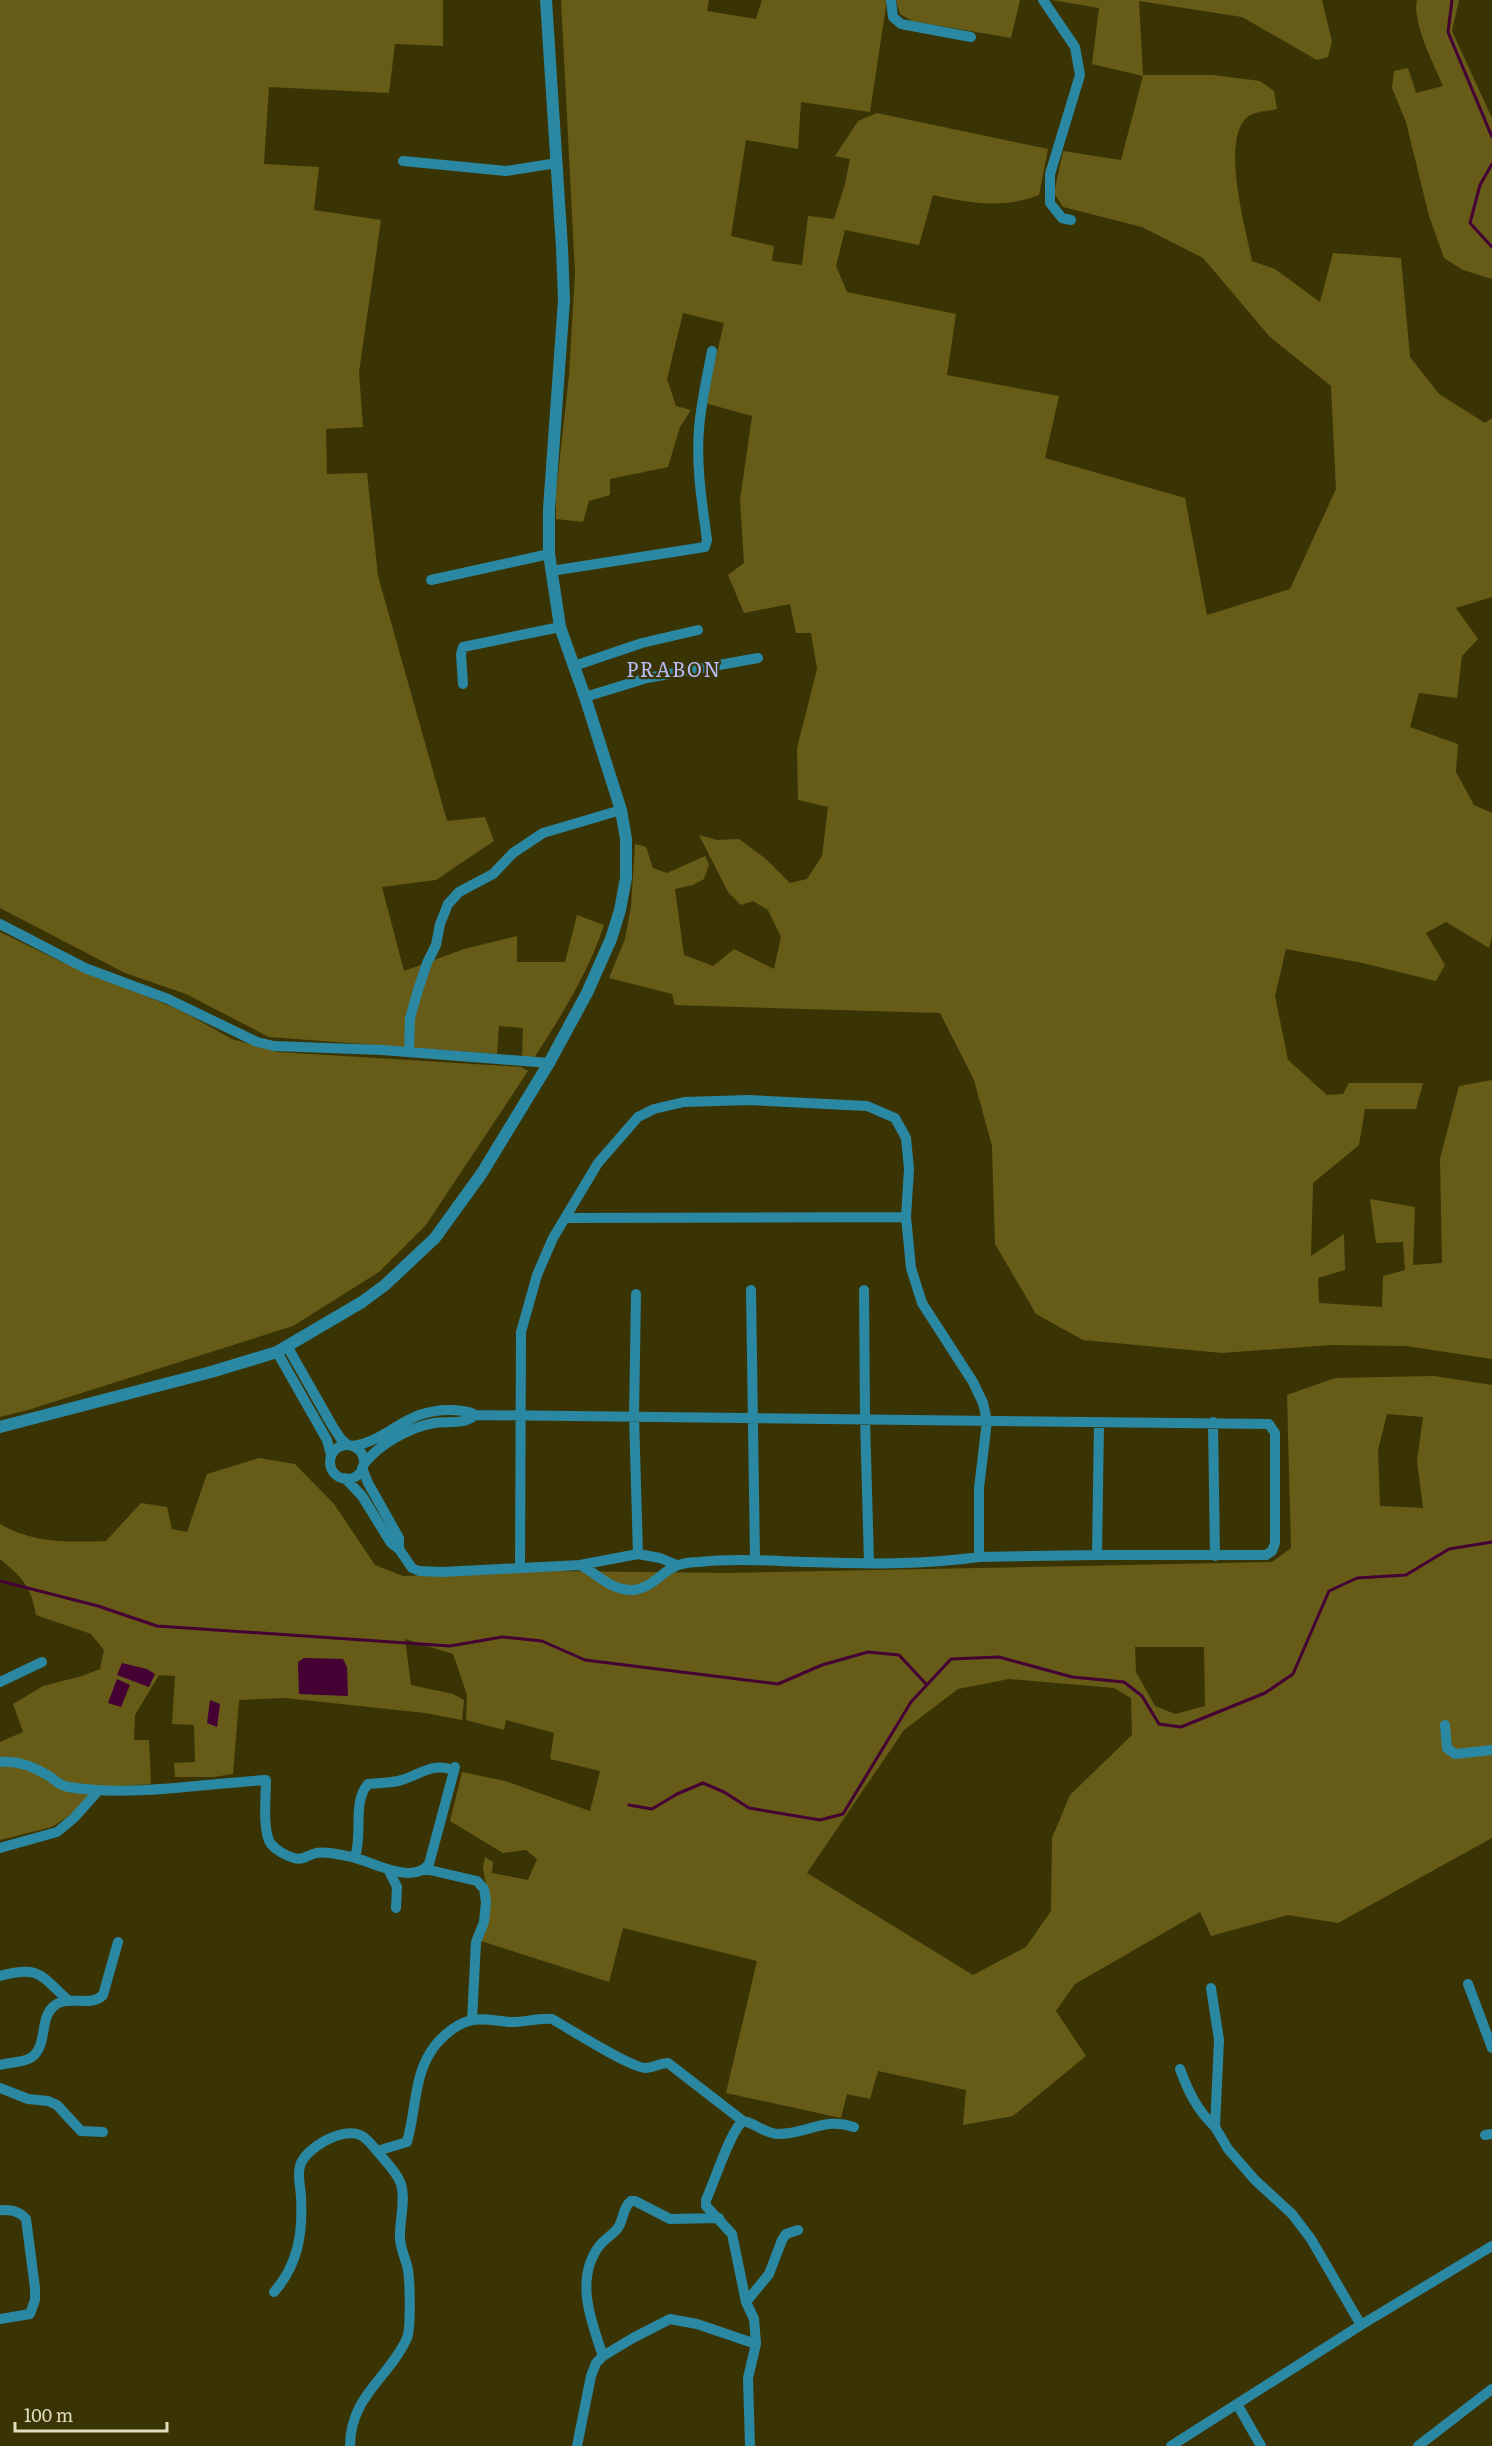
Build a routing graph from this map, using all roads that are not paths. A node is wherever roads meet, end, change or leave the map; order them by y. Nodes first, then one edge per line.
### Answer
1 (546, 0) edge
2 (891, 0) edge
3 (1043, 0) edge
4 (971, 36) dead end
5 (403, 161) dead end
6 (557, 164) junction
7 (1071, 220) dead end
8 (712, 351) dead end
9 (549, 554) junction
10 (551, 571) junction
11 (431, 580) dead end
12 (560, 627) junction
13 (698, 630) dead end
14 (758, 658) dead end
15 (574, 666) junction
16 (463, 684) dead end
17 (585, 698) junction
18 (621, 810) junction
19 (0, 924) edge
20 (409, 1052) junction
21 (549, 1063) junction
22 (906, 1217) junction
23 (565, 1218) junction
24 (751, 1290) dead end
25 (864, 1290) dead end
26 (636, 1294) dead end
27 (282, 1349) junction
28 (475, 1415) junction
29 (522, 1416) junction
30 (634, 1416) junction
31 (754, 1417) junction
32 (865, 1419) junction
33 (987, 1421) junction
34 (1099, 1422) junction
35 (1213, 1422) junction
36 (400, 1423) junction
37 (0, 1427) edge
38 (406, 1433) junction
39 (351, 1445) junction
40 (331, 1455) junction
41 (363, 1466) junction
42 (345, 1479) junction
43 (399, 1549) junction
44 (638, 1554) junction
45 (1097, 1555) junction
46 (1215, 1556) junction
47 (979, 1557) junction
48 (755, 1560) junction
49 (869, 1563) junction
50 (580, 1565) junction
51 (677, 1565) junction
52 (520, 1567) junction
53 (42, 1662) dead end
54 (0, 1682) edge
55 (1445, 1725) dead end
56 (1492, 1750) edge
57 (0, 1762) edge
58 (99, 1790) junction
59 (0, 1848) edge
60 (355, 1857) junction
61 (425, 1869) junction
62 (389, 1871) junction
63 (396, 1908) dead end
64 (118, 1942) dead end
65 (0, 1976) edge
66 (1468, 1984) dead end
67 (1211, 1988) dead end
68 (68, 2000) junction
69 (472, 2020) junction
70 (1492, 2048) edge
71 (0, 2065) edge
72 (1180, 2069) dead end
73 (0, 2088) edge
74 (742, 2121) junction
75 (854, 2127) dead end
76 (1215, 2127) junction
77 (103, 2132) dead end
78 (377, 2151) junction
79 (0, 2210) edge
80 (719, 2218) junction
81 (798, 2230) dead end
82 (1492, 2246) edge
83 (274, 2292) dead end
84 (746, 2302) junction
85 (0, 2319) edge
86 (1362, 2325) junction
87 (756, 2344) junction
88 (603, 2356) junction
89 (1492, 2389) edge
90 (1237, 2404) junction
91 (350, 2446) edge
92 (577, 2446) edge
93 (750, 2446) edge
94 (1171, 2446) edge
95 (1261, 2446) edge
96 (1418, 2446) edge

1 - 6 street
2 - 4 street
3 - 7 street
5 - 6 street
6 - 9 street
8 - 10 street
9 - 10 street
9 - 11 street
10 - 12 street
12 - 15 street
12 - 16 street
13 - 15 street
14 - 17 street
15 - 17 street
17 - 18 street
18 - 20 street
18 - 21 street
19 - 20 street
20 - 21 street
21 - 27 street
22 - 23 street
22 - 23 street
22 - 33 street
23 - 29 street
24 - 31 street
25 - 32 street
26 - 30 street
27 - 37 street
27 - 39 street
27 - 40 street
28 - 29 street
28 - 36 street
28 - 38 street
29 - 30 street
29 - 52 street
30 - 31 street
30 - 44 street
31 - 32 street
31 - 48 street
32 - 33 street
32 - 49 street
33 - 34 street
33 - 47 street
34 - 35 street
34 - 45 street
35 - 46 street
35 - 46 street
36 - 38 street
36 - 39 street
38 - 41 street
39 - 40 street
39 - 41 street
40 - 42 street
41 - 42 street
41 - 43 street
42 - 43 street
43 - 52 street
44 - 50 street
44 - 51 street
45 - 46 street
45 - 47 street
47 - 49 street
48 - 49 street
48 - 51 street
50 - 51 street
50 - 52 street
53 - 54 street
55 - 56 street
57 - 58 street
58 - 59 street
58 - 60 street
60 - 61 street
60 - 62 street
61 - 62 street
61 - 69 street
62 - 63 street
64 - 68 street
65 - 68 street
66 - 70 street
67 - 76 street
68 - 71 street
69 - 74 street
69 - 78 street
72 - 76 street
73 - 77 street
74 - 75 street
74 - 80 street
76 - 86 street
78 - 83 street
78 - 91 street
79 - 85 street
80 - 84 street
80 - 88 street
81 - 84 street
82 - 86 street
84 - 87 street
86 - 90 street
87 - 88 street
87 - 93 street
88 - 92 street
89 - 96 street
90 - 94 street
90 - 95 street

